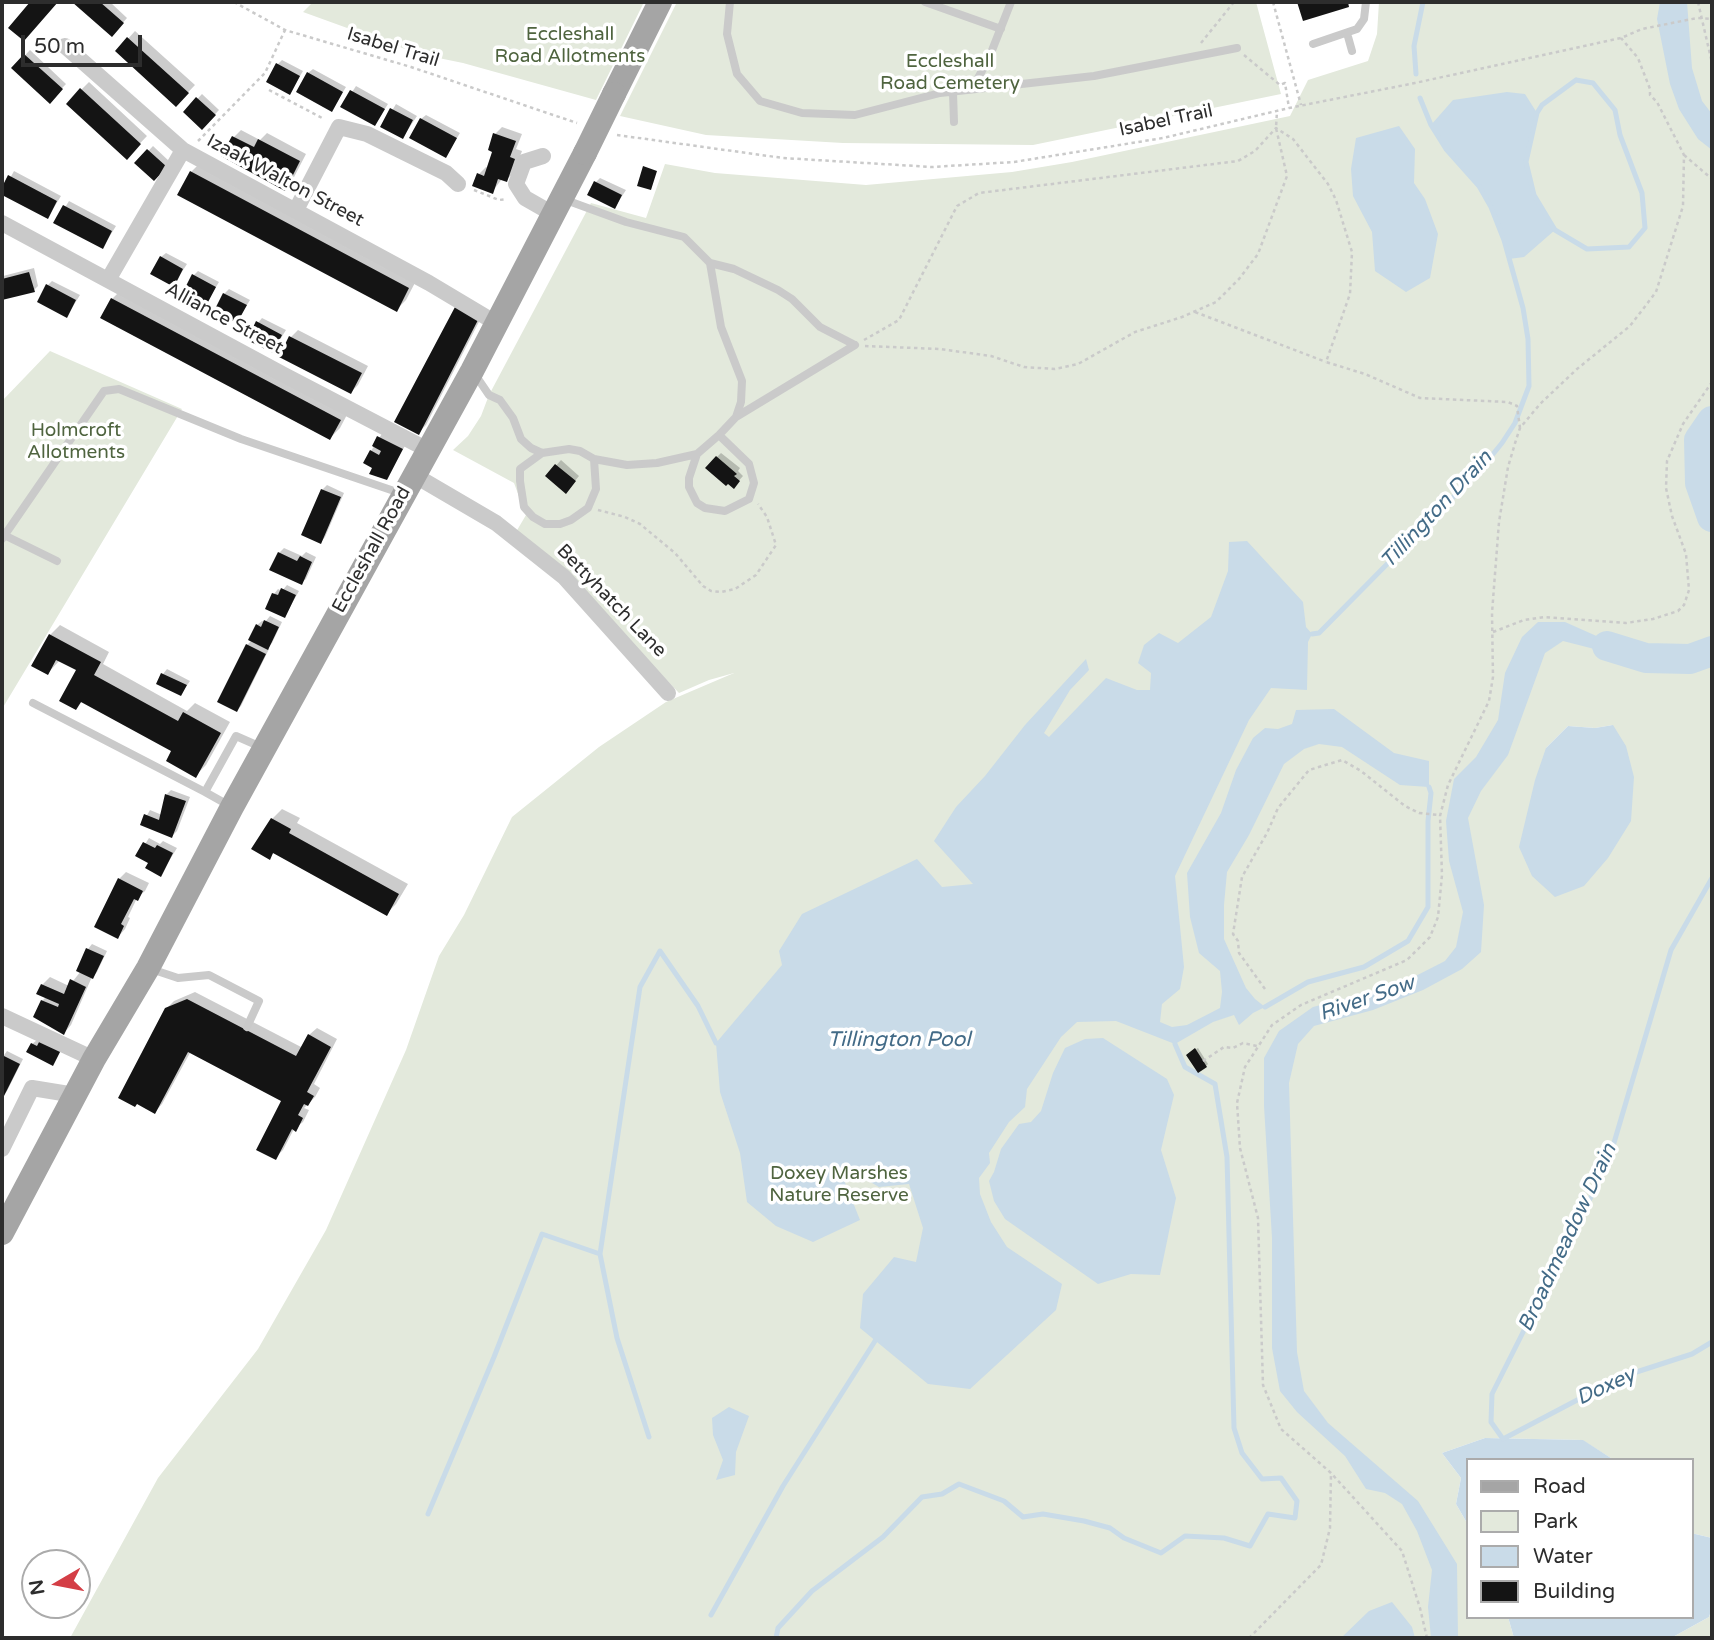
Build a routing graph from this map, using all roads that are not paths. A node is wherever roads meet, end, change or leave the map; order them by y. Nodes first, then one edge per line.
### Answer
1 (660, 2) edge
2 (730, 2) edge
3 (925, 2) edge
4 (1011, 2) edge
5 (1366, 2) edge
6 (1001, 29) junction
7 (1347, 33) junction
8 (1313, 44) dead end
9 (65, 46) dead end
10 (1237, 48) road end
11 (1352, 51) dead end
12 (972, 89) junction
13 (953, 93) junction
14 (954, 122) dead end
15 (183, 150) junction
16 (543, 156) dead end
17 (458, 184) road end
18 (558, 207) junction
19 (296, 210) junction
20 (2, 223) edge
21 (710, 263) junction
22 (108, 280) junction
23 (496, 323) junction
24 (472, 371) junction
25 (736, 417) junction
26 (719, 435) junction
27 (428, 450) junction
28 (542, 453) junction
29 (697, 454) junction
30 (594, 459) junction
31 (408, 485) junction
32 (3, 537) edge
33 (57, 561) dead end
34 (668, 693) dead end
35 (33, 703) dead end
36 (265, 748) junction
37 (205, 792) junction
38 (232, 807) junction
39 (148, 968) junction
40 (2, 1016) edge
41 (247, 1027) dead end
42 (94, 1059) junction
43 (75, 1094) junction
44 (2, 1149) edge
45 (2, 1233) edge

1 - 18 main road, Eccleshall Road, bridge
2 - 13 lane
3 - 6 lane
4 - 6 lane
5 - 7 lane
6 - 12 lane
7 - 8 lane
7 - 11 lane
9 - 15 street
10 - 12 lane
12 - 13 lane
13 - 14 lane
15 - 19 street, Izaak Walton Street
15 - 22 street, Izaak Walton Street
16 - 18 street
17 - 19 street
18 - 21 lane
18 - 23 main road, Eccleshall Road
19 - 23 street, Izaak Walton Street
20 - 22 street, Alliance Street
21 - 25 lane
21 - 25 lane
22 - 27 street, Alliance Street
23 - 24 main road, Eccleshall Road
24 - 27 main road, Eccleshall Road
24 - 28 lane
25 - 26 lane
26 - 29 lane
26 - 29 lane
27 - 31 main road, Eccleshall Road
28 - 30 lane
28 - 30 lane
29 - 30 lane
31 - 32 lane
31 - 34 street, Bettyhatch Lane
31 - 36 main road, Eccleshall Road
32 - 33 lane
35 - 37 lane
36 - 37 lane
36 - 38 main road, Eccleshall Road
37 - 38 lane
38 - 39 main road, Eccleshall Road
39 - 41 lane
39 - 42 main road, Eccleshall Road
40 - 42 street
42 - 43 main road, Eccleshall Road
43 - 44 street
43 - 45 main road, Eccleshall Road

